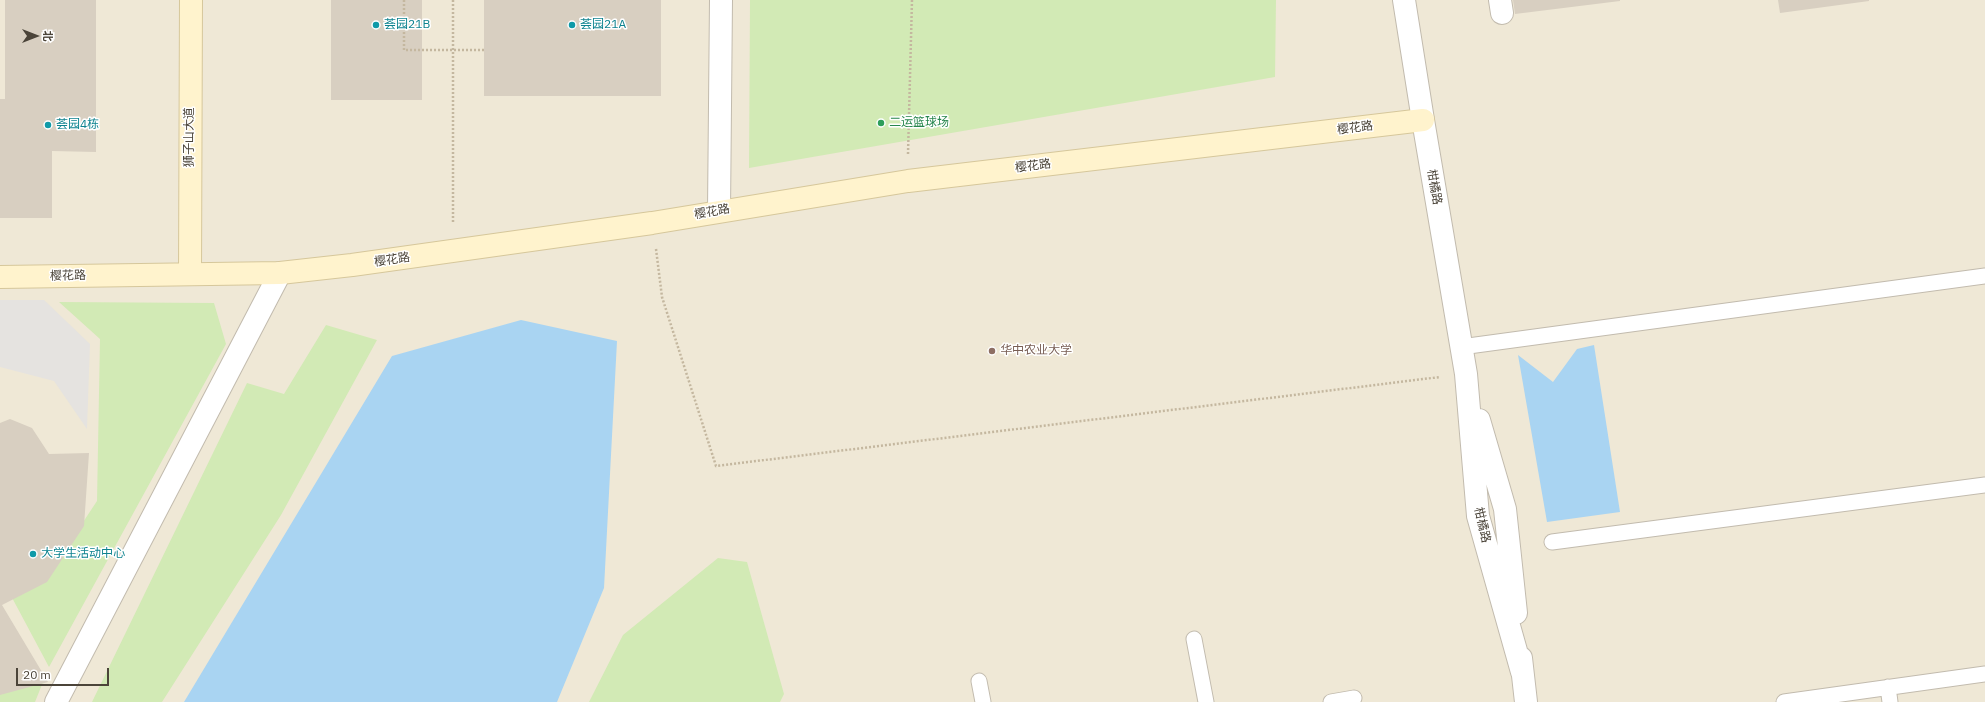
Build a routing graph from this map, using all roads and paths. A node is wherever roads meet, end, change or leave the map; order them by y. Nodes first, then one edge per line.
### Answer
1 (191, 0) edge
2 (404, 0) edge
3 (453, 0) edge
4 (720, 0) edge
5 (912, 0) edge
6 (1404, 0) edge
7 (484, 50) dead end
8 (1422, 120) junction
9 (908, 181) junction
10 (719, 211) junction
11 (652, 223) junction
12 (453, 251) junction
13 (280, 273) junction
14 (190, 274) junction
15 (1985, 276) edge
16 (0, 277) edge
17 (1461, 347) junction
18 (1466, 374) junction
19 (1985, 485) edge
20 (1552, 542) dead end
21 (1194, 640) dead end
22 (1985, 674) edge
23 (979, 681) dead end
24 (1889, 695) edge
25 (1354, 698) dead end
26 (56, 702) edge
27 (983, 702) edge
28 (1206, 702) edge
29 (1331, 702) edge
30 (1526, 702) edge
31 (1784, 702) edge

1 - 14 street, 狮子山大道
2 - 7 path, bridge
3 - 12 path
4 - 10 street
5 - 9 path
6 - 8 street, 柑橘路
8 - 9 street, 樱花路
8 - 17 street, 柑橘路
9 - 10 street, 樱花路
10 - 11 street, 樱花路
11 - 12 street, 樱花路
11 - 18 path
12 - 13 street, 樱花路
13 - 14 street, 樱花路
13 - 26 street
14 - 16 street, 樱花路
15 - 17 lane
17 - 18 street, 柑橘路
18 - 30 street, 柑橘路
19 - 20 lane
21 - 28 lane
22 - 24 lane
23 - 27 lane
24 - 31 lane
25 - 29 lane

